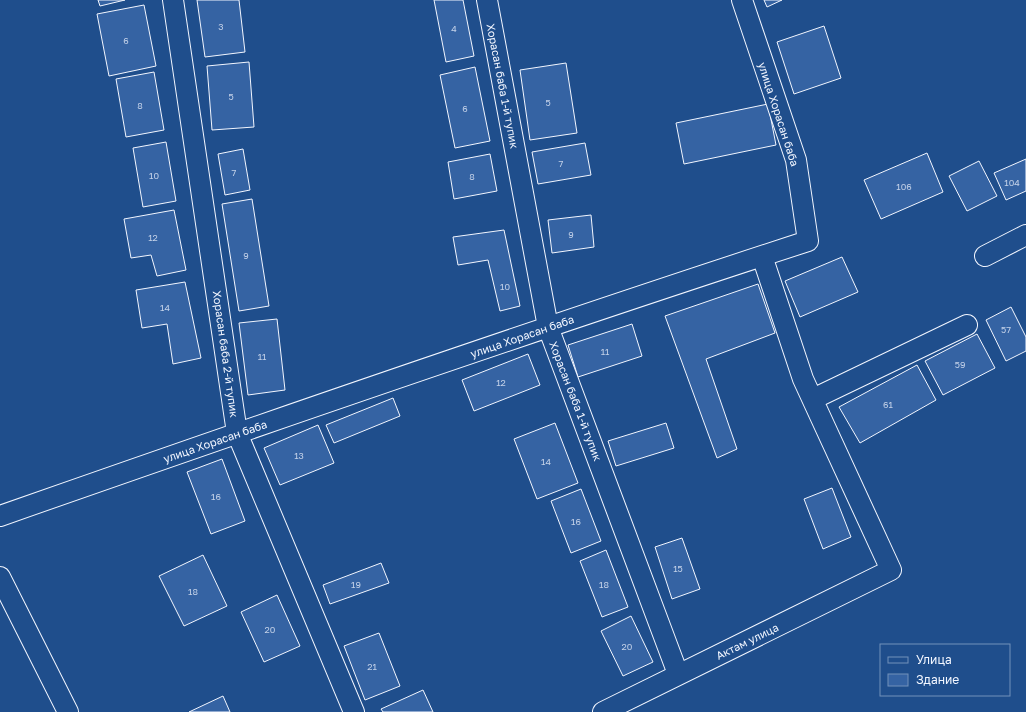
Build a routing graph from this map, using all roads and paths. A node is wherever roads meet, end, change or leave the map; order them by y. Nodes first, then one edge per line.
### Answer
1 (173, 0) edge
2 (487, 0) edge
3 (742, 0) edge
4 (1026, 235) edge
5 (762, 256) junction
6 (985, 256) dead end
7 (967, 326) dead end
8 (548, 327) junction
9 (813, 399) junction
10 (238, 433) junction
11 (0, 516) edge
12 (0, 577) edge
13 (678, 674) junction
14 (68, 712) edge
15 (354, 712) edge
16 (603, 712) edge

1 - 10 street, Хорасан баба 2-й тупик
2 - 8 street, Хорасан баба 1-й тупик
3 - 5 street, улица Хорасан баба
4 - 6 street
5 - 8 street, улица Хорасан баба
5 - 9 street
7 - 9 street
8 - 10 street, улица Хорасан баба
8 - 13 street, Хорасан баба 1-й тупик
9 - 13 street, Актам улица
10 - 11 street, улица Хорасан баба
10 - 15 street, Хорасан баба 2-й тупик
12 - 14 street
13 - 16 street, Актам улица

